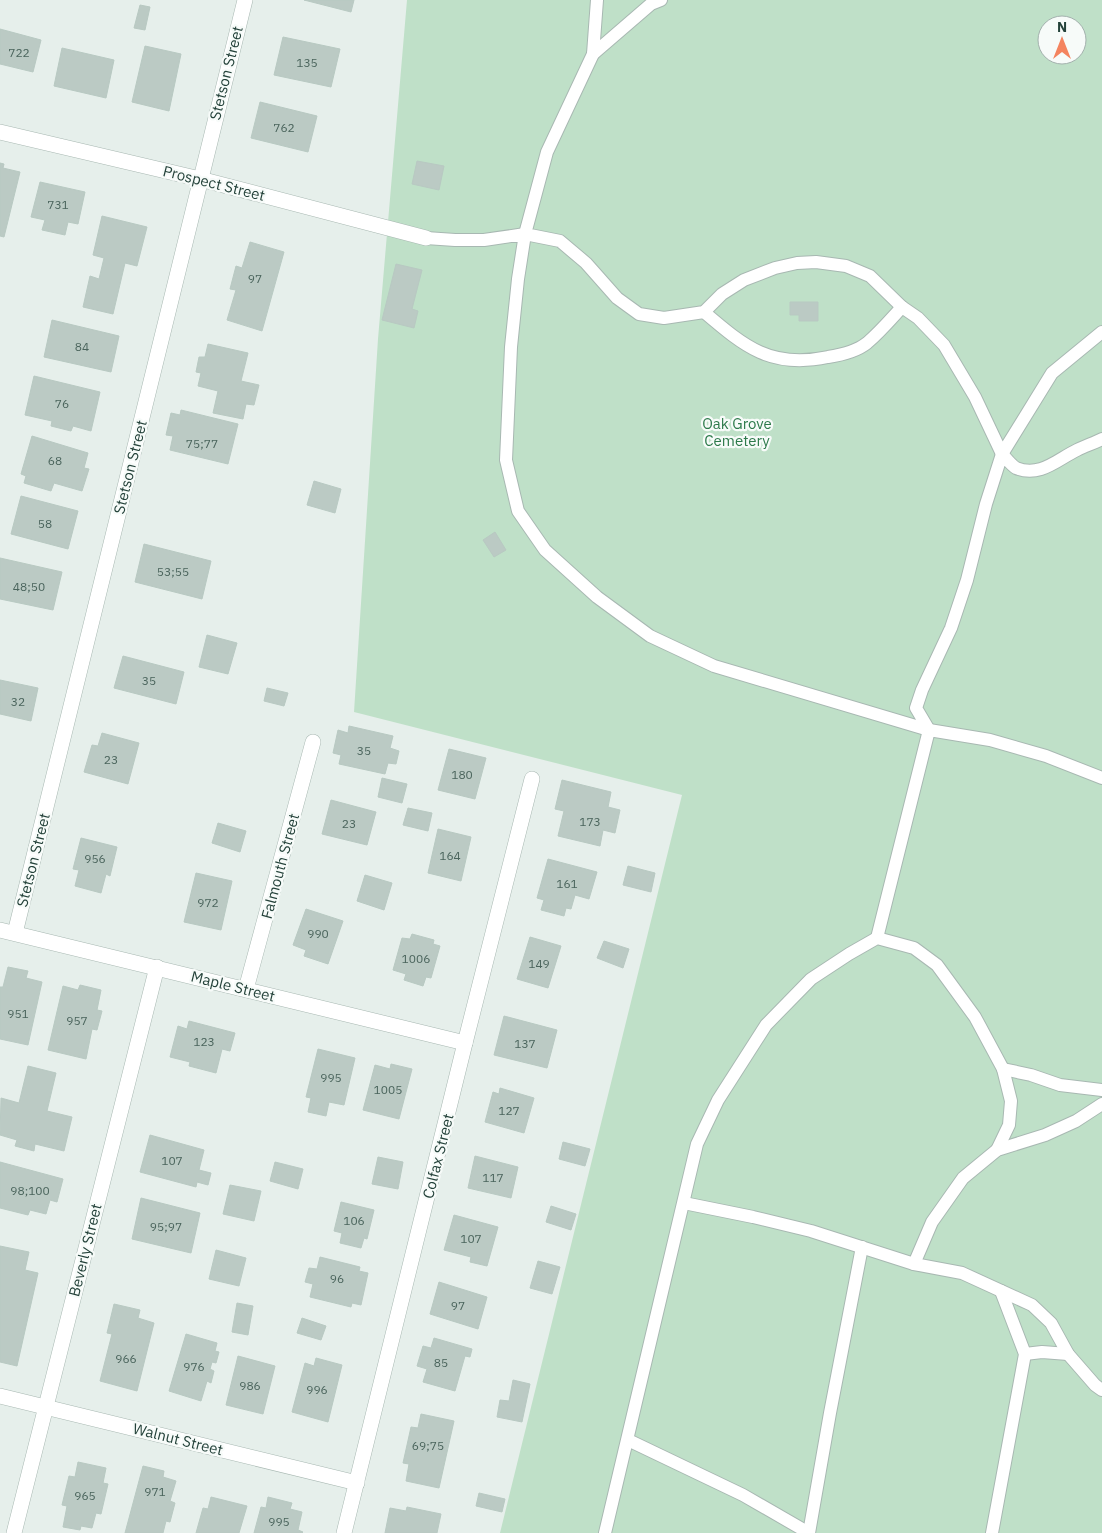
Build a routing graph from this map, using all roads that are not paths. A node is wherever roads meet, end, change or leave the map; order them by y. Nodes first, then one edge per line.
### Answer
1 (244, 0) edge
2 (597, 0) edge
3 (661, 0) edge
4 (593, 54) junction
5 (0, 132) edge
6 (200, 179) junction
7 (525, 234) junction
8 (426, 238) joint
9 (902, 307) junction
10 (704, 312) junction
11 (1102, 332) edge
12 (1102, 439) edge
13 (1002, 454) junction
14 (929, 730) junction
15 (313, 742) dead end
16 (1102, 778) edge
17 (532, 779) dead end
18 (0, 930) edge
19 (15, 933) junction
20 (877, 938) junction
21 (157, 967) junction
22 (246, 989) junction
23 (465, 1043) junction
24 (1003, 1069) junction
25 (1102, 1090) edge
26 (1102, 1104) edge
27 (997, 1150) junction
28 (684, 1203) junction
29 (862, 1247) junction
30 (914, 1264) junction
31 (1001, 1291) junction
32 (1025, 1354) junction
33 (1068, 1354) junction
34 (1102, 1390) edge
35 (0, 1396) edge
36 (46, 1406) junction
37 (628, 1440) junction
38 (357, 1483) junction
39 (14, 1533) edge
40 (344, 1533) edge
41 (606, 1533) edge
42 (809, 1533) edge
43 (992, 1533) edge

1 - 6 street, Stetson Street
2 - 4 lane
3 - 4 lane
4 - 7 lane
5 - 6 street, Prospect Street
6 - 8 street, Prospect Street
6 - 19 street, Stetson Street
7 - 8 lane
7 - 10 lane
7 - 14 lane
9 - 10 lane
9 - 10 lane
9 - 13 lane
11 - 13 lane
12 - 13 lane
13 - 14 lane
14 - 16 lane
14 - 20 lane
15 - 22 street, Falmouth Street
17 - 23 street, Colfax Street
18 - 19 street, Maple Street
19 - 21 street, Maple Street
20 - 24 lane
20 - 28 lane
21 - 22 street, Maple Street
21 - 36 street, Beverly Street
22 - 23 street, Maple Street
23 - 38 street, Colfax Street
24 - 25 lane
24 - 27 lane
26 - 27 lane
27 - 30 lane
28 - 29 lane
28 - 37 lane
29 - 30 lane
29 - 42 lane
30 - 31 lane
31 - 32 lane
31 - 33 lane
32 - 33 lane
32 - 43 lane
33 - 34 lane
35 - 36 street, Walnut Street
36 - 38 street, Walnut Street
36 - 39 street, Beverly Street
37 - 41 lane
37 - 42 lane
38 - 40 street, Colfax Street

